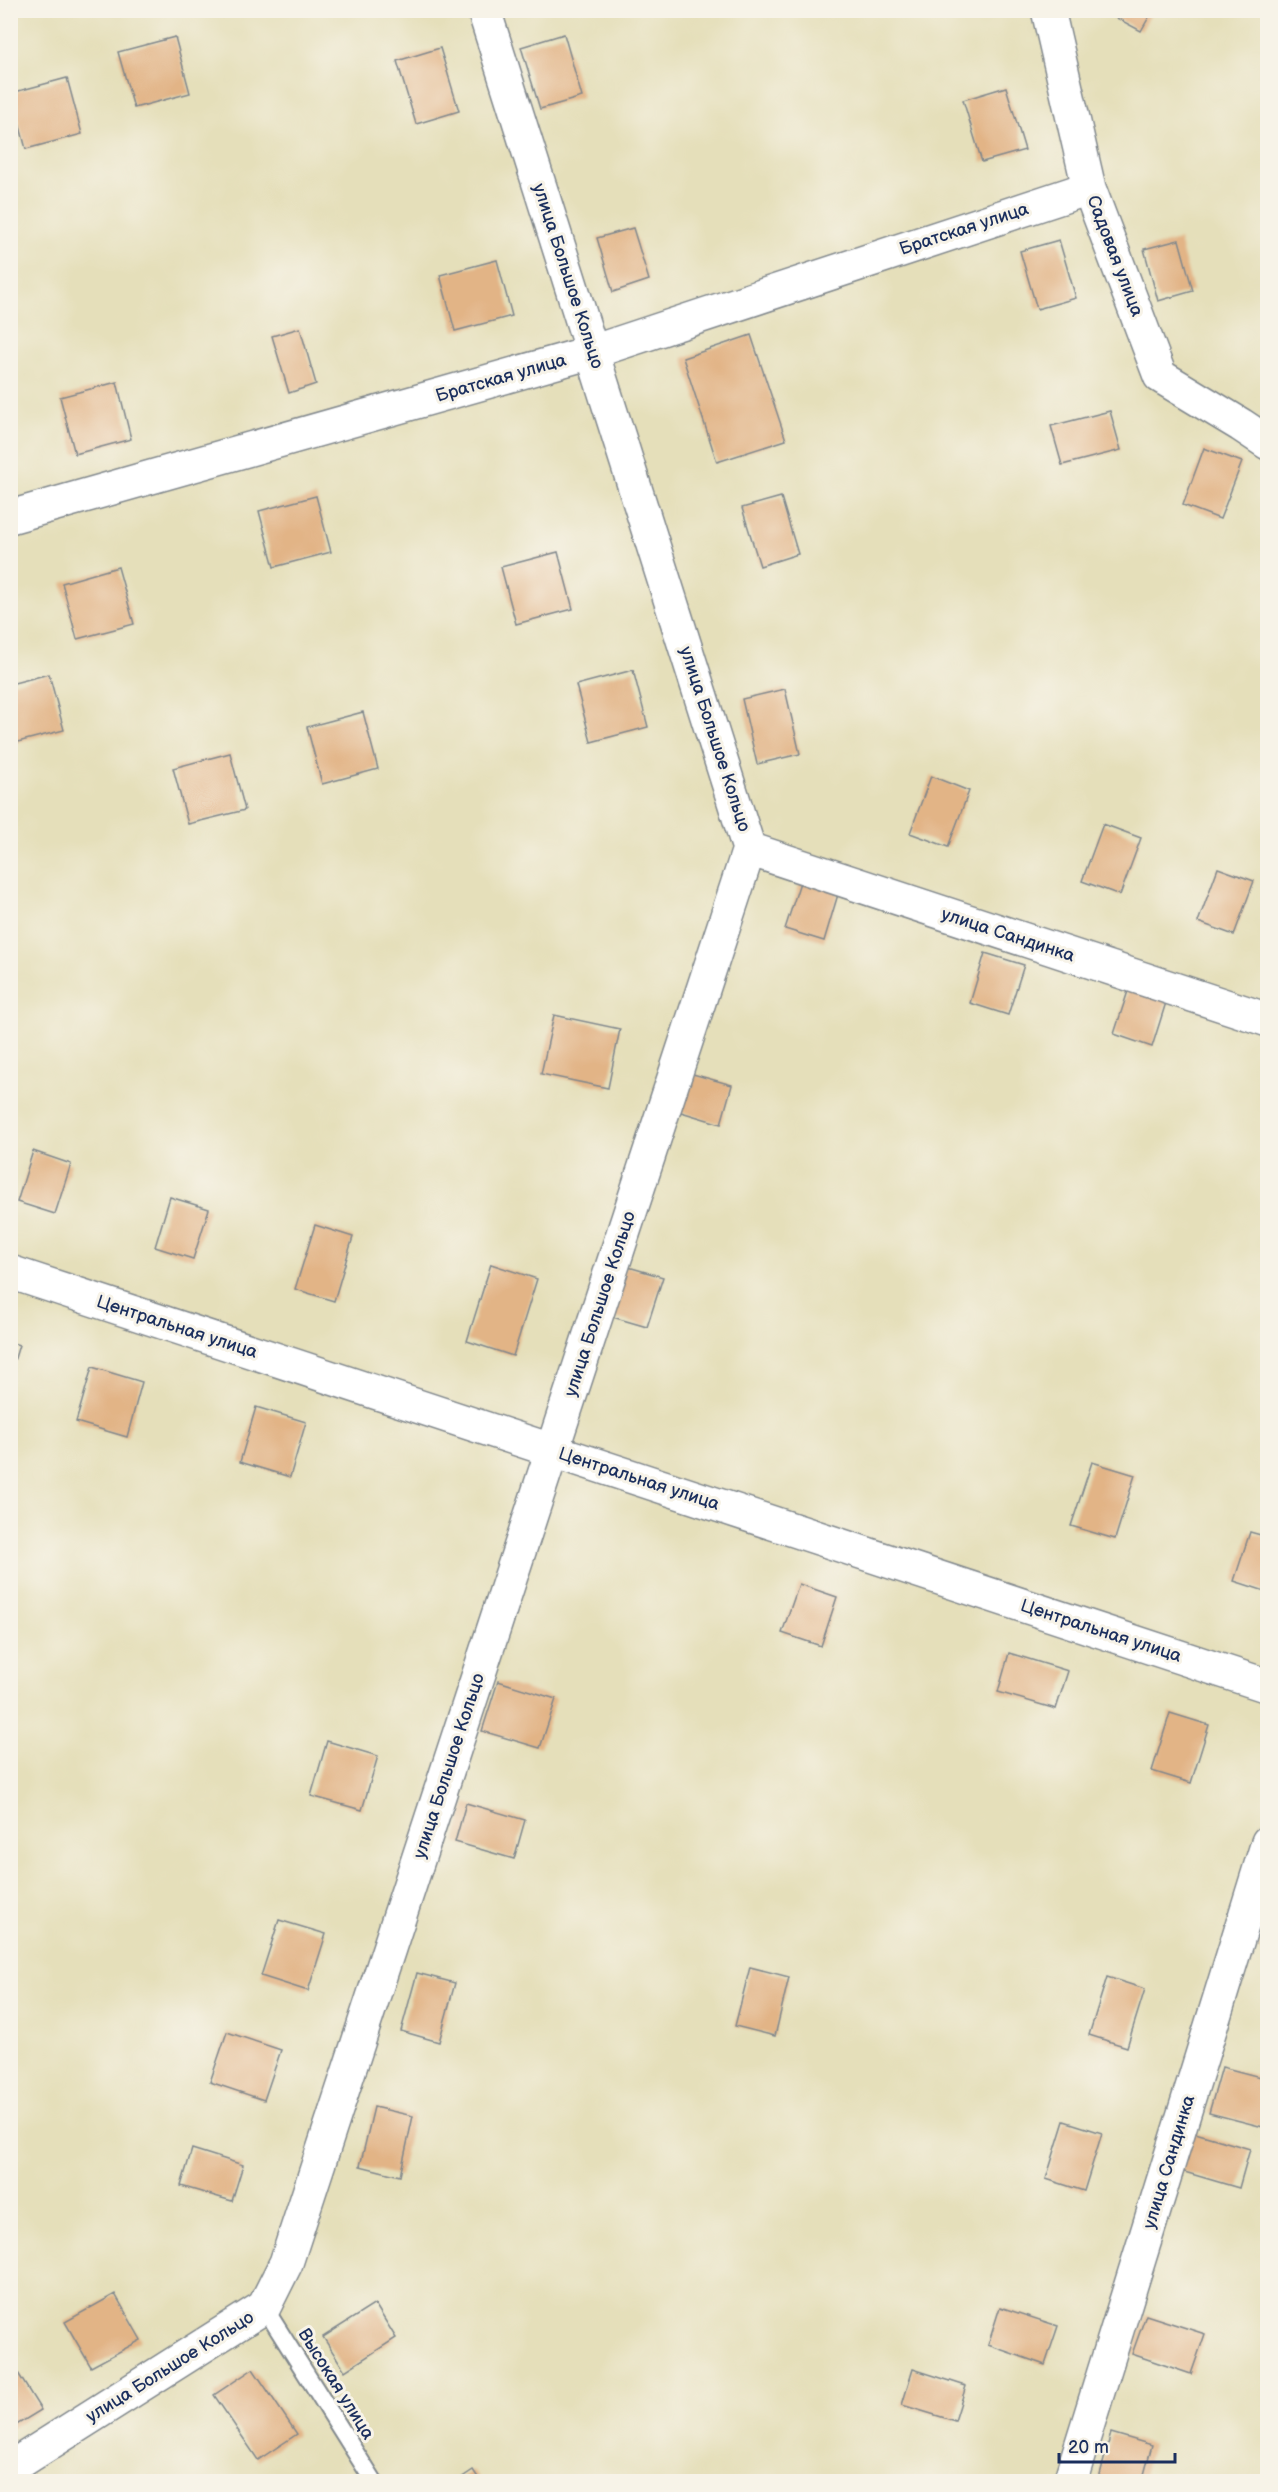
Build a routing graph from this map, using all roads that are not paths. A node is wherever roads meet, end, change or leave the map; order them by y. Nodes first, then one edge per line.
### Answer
1 (484, 10) edge
2 (1048, 10) edge
3 (1089, 188) junction
4 (592, 352) junction
5 (1268, 443) edge
6 (10, 517) edge
7 (749, 849) junction
8 (1268, 1020) edge
9 (10, 1272) edge
10 (552, 1450) junction
11 (1268, 1686) edge
12 (1268, 1842) edge
13 (264, 2307) junction
14 (10, 2468) edge
15 (374, 2481) edge
16 (1070, 2481) edge

1 - 4 street, улица Большое Кольцо
2 - 3 street, Садовая улица
3 - 4 street, Братская улица
3 - 5 street, Садовая улица
4 - 6 street, Братская улица
4 - 7 street, улица Большое Кольцо
7 - 8 street, улица Сандинка
7 - 10 street, улица Большое Кольцо
9 - 10 street, Центральная улица
10 - 11 street, Центральная улица
10 - 13 street, улица Большое Кольцо
12 - 16 street, улица Сандинка
13 - 14 street, улица Большое Кольцо
13 - 15 lane, Высокая улица

